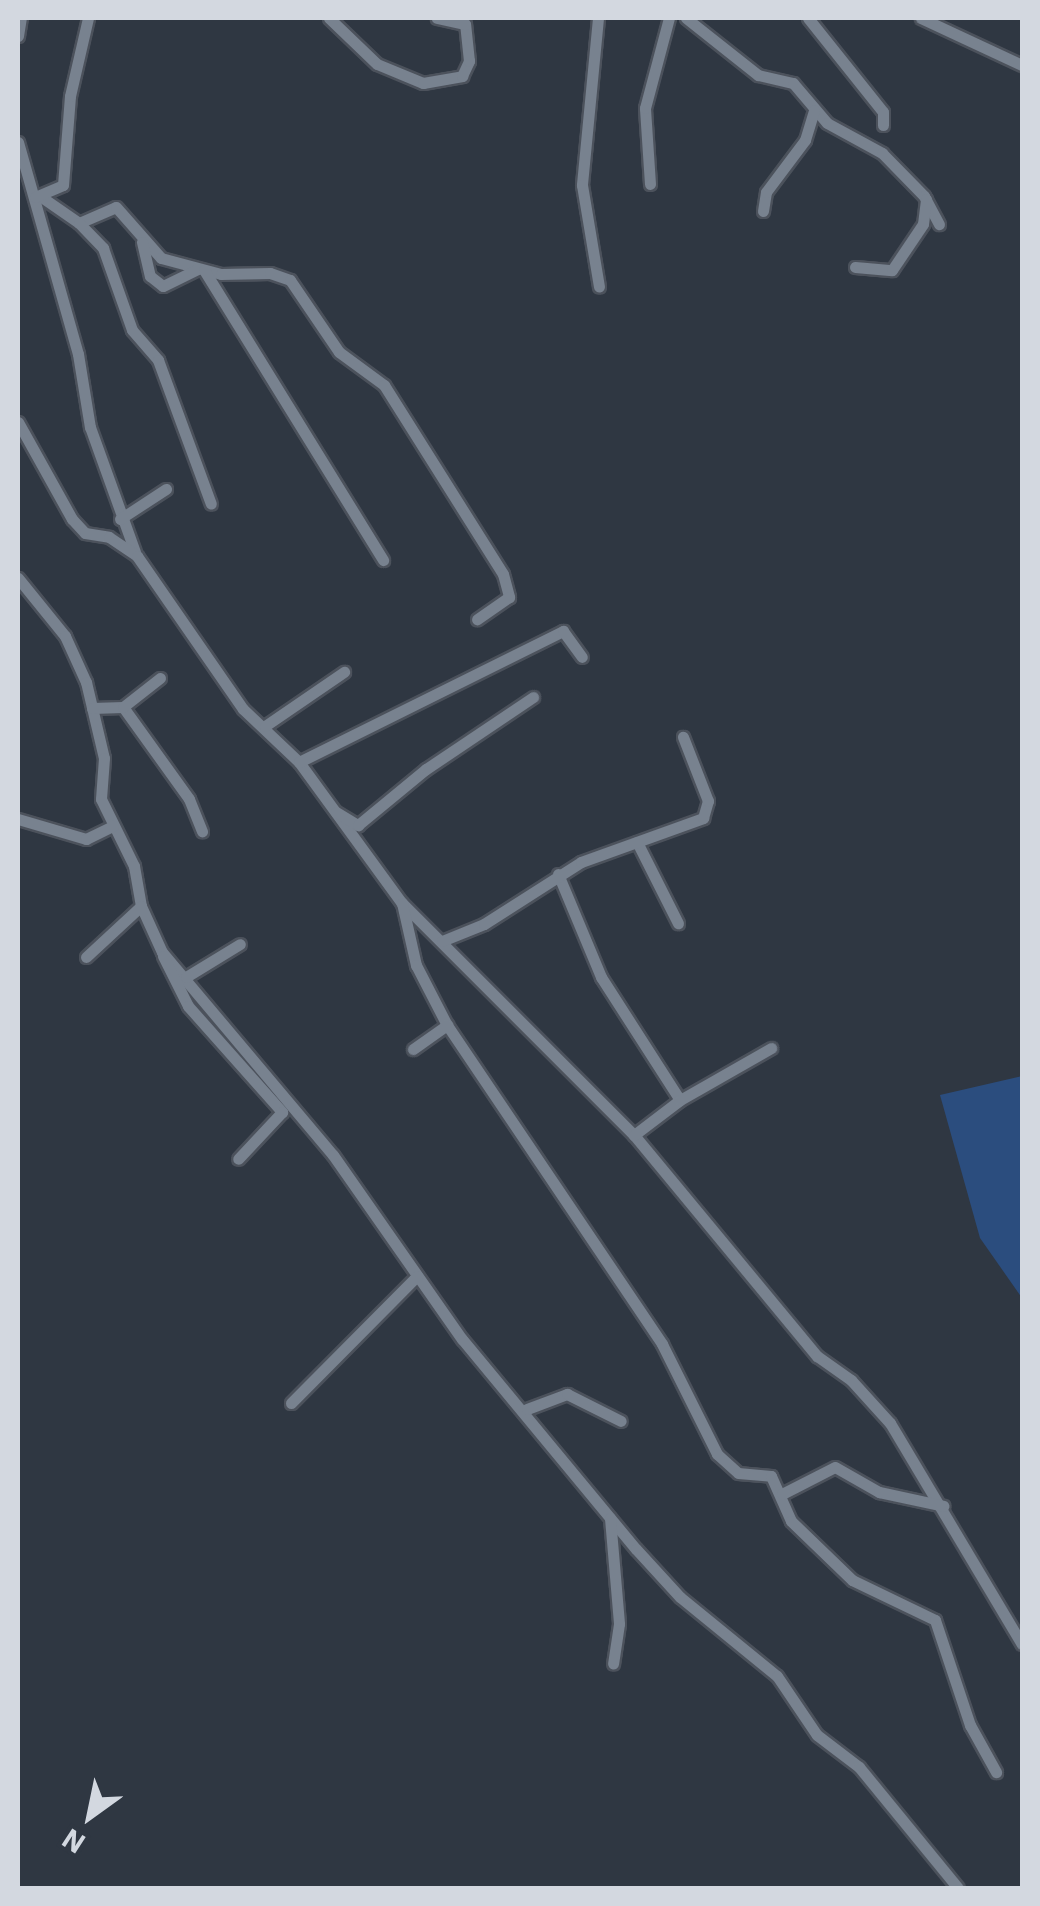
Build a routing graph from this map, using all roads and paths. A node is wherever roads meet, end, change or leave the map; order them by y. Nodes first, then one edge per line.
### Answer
1 (21, 18) edge
2 (88, 18) edge
3 (330, 18) edge
4 (437, 18) edge
5 (598, 18) edge
6 (670, 18) edge
7 (686, 18) edge
8 (808, 18) edge
9 (921, 18) edge
10 (18, 36) edge
11 (1022, 65) edge
12 (814, 110) junction
13 (883, 125) dead end
14 (18, 142) edge
15 (650, 184) dead end
16 (37, 196) junction
17 (926, 200) junction
18 (763, 211) dead end
19 (80, 223) junction
20 (939, 224) dead end
21 (142, 242) junction
22 (855, 267) dead end
23 (201, 269) junction
24 (598, 287) dead end
25 (18, 422) edge
26 (166, 489) dead end
27 (211, 504) dead end
28 (120, 519) junction
29 (136, 556) junction
30 (383, 560) dead end
31 (18, 578) edge
32 (476, 620) dead end
33 (582, 656) dead end
34 (344, 672) dead end
35 (160, 678) dead end
36 (534, 698) dead end
37 (123, 706) junction
38 (92, 708) junction
39 (266, 726) junction
40 (683, 737) dead end
41 (299, 762) junction
42 (331, 813) junction
43 (18, 819) edge
44 (113, 826) junction
45 (202, 832) dead end
46 (637, 842) junction
47 (558, 874) junction
48 (402, 903) junction
49 (141, 906) junction
50 (678, 923) dead end
51 (442, 941) junction
52 (240, 944) dead end
53 (162, 952) junction
54 (86, 956) dead end
55 (186, 977) junction
56 (448, 1026) junction
57 (771, 1048) dead end
58 (413, 1049) dead end
59 (253, 1077) junction
60 (270, 1084) junction
61 (680, 1100) junction
62 (634, 1135) junction
63 (238, 1159) dead end
64 (416, 1276) junction
65 (291, 1403) dead end
66 (526, 1410) junction
67 (621, 1421) dead end
68 (782, 1494) junction
69 (944, 1506) junction
70 (610, 1513) junction
71 (1022, 1644) edge
72 (612, 1664) dead end
73 (996, 1772) dead end
74 (958, 1888) edge

1 - 10 street
2 - 16 street
3 - 4 street
5 - 24 street
6 - 15 street
7 - 12 street
8 - 13 street
9 - 11 street
12 - 17 street
12 - 18 street
14 - 16 street
16 - 19 street
16 - 28 street
17 - 20 street
17 - 22 street
19 - 21 street
19 - 27 street
21 - 23 street
21 - 23 street
23 - 30 street
23 - 32 street
25 - 29 street
26 - 28 street
28 - 29 street
29 - 39 street
31 - 38 street
33 - 41 street
34 - 39 street
35 - 37 street
36 - 42 street
37 - 38 street
37 - 45 street
38 - 44 street
39 - 41 street
40 - 46 street
41 - 42 street
42 - 48 street
43 - 44 street
44 - 49 street
46 - 47 street
46 - 50 street
47 - 51 street
47 - 61 street
48 - 51 street
48 - 56 street
49 - 53 street
49 - 54 street
51 - 62 street
52 - 55 street
53 - 55 street
53 - 59 street
55 - 60 street
56 - 58 street
56 - 68 street
57 - 61 street
59 - 60 street
59 - 63 street
60 - 64 street
61 - 62 street
62 - 69 street
64 - 65 street
64 - 66 street
66 - 67 street
66 - 70 street
68 - 69 street
68 - 73 street
69 - 71 street
70 - 72 street
70 - 74 street

